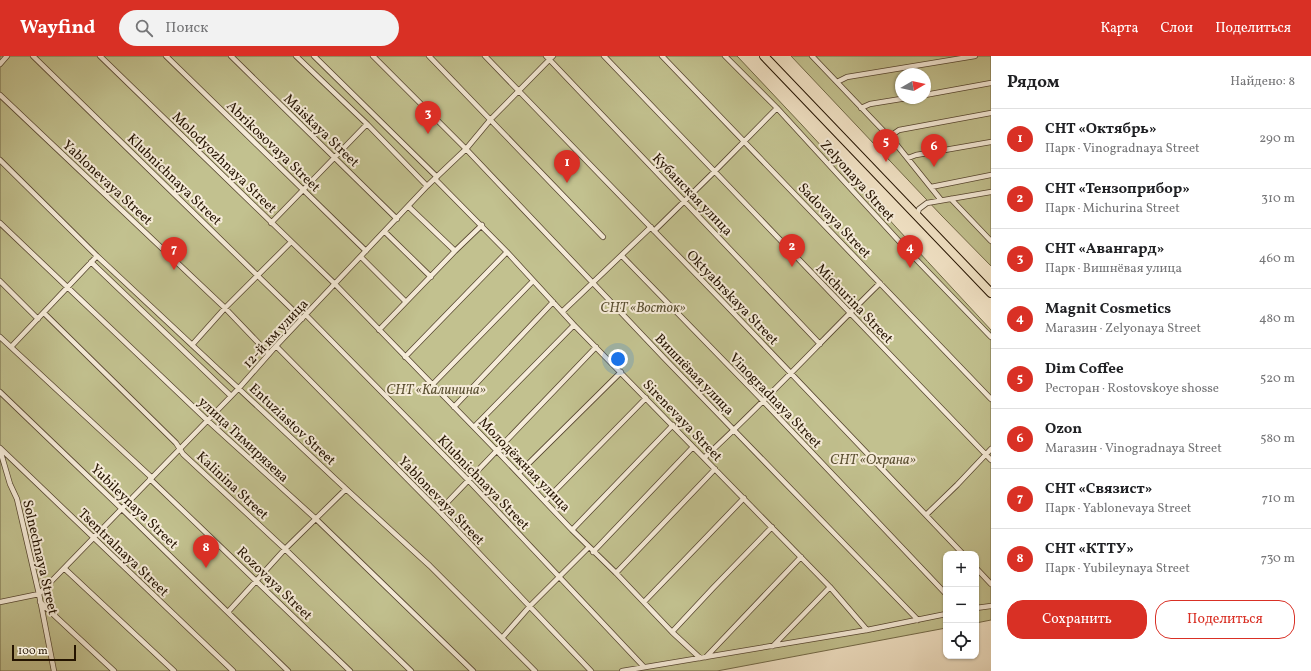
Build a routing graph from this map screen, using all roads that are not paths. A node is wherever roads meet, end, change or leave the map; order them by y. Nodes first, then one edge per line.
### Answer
1 (7, 56) edge
2 (33, 56) edge
3 (100, 56) edge
4 (166, 56) edge
5 (231, 56) edge
6 (296, 56) edge
7 (314, 56) edge
8 (373, 56) edge
9 (429, 56) edge
10 (485, 56) edge
11 (604, 56) edge
12 (662, 56) edge
13 (725, 56) edge
14 (764, 56) edge
15 (772, 56) edge
16 (813, 56) edge
17 (975, 56) edge
18 (549, 57) edge
19 (0, 64) edge
20 (837, 82) junction
21 (991, 83) edge
22 (519, 90) junction
23 (931, 94) edge
24 (0, 95) edge
25 (895, 100) edge
26 (777, 108) junction
27 (861, 108) junction
28 (991, 113) edge
29 (491, 119) junction
30 (367, 124) junction
31 (889, 137) junction
32 (745, 141) junction
33 (991, 142) edge
34 (466, 149) junction
35 (335, 158) junction
36 (908, 158) junction
37 (0, 160) edge
38 (716, 171) junction
39 (991, 175) edge
40 (436, 178) junction
41 (427, 186) junction
42 (931, 187) junction
43 (303, 189) junction
44 (991, 192) edge
45 (951, 199) junction
46 (941, 200) junction
47 (684, 201) junction
48 (409, 207) junction
49 (918, 212) junction
50 (397, 219) junction
51 (0, 223) edge
52 (271, 223) junction
53 (482, 225) junction
54 (653, 229) junction
55 (385, 232) junction
56 (603, 237) dead end
57 (991, 241) edge
58 (292, 242) junction
59 (366, 251) junction
60 (455, 251) junction
61 (507, 252) junction
62 (97, 256) junction
63 (622, 256) junction
64 (361, 257) junction
65 (92, 262) junction
66 (259, 276) junction
67 (431, 277) junction
68 (0, 281) edge
69 (533, 281) junction
70 (880, 283) junction
71 (335, 284) junction
72 (593, 284) junction
73 (991, 286) edge
74 (68, 287) junction
75 (991, 293) edge
76 (406, 302) junction
77 (553, 302) junction
78 (225, 308) junction
79 (562, 312) junction
80 (44, 313) junction
81 (849, 313) junction
82 (304, 317) junction
83 (38, 319) junction
84 (574, 325) junction
85 (379, 330) junction
86 (0, 336) edge
87 (991, 337) edge
88 (820, 344) junction
89 (192, 345) junction
90 (276, 346) junction
91 (11, 347) junction
92 (596, 347) junction
93 (269, 354) junction
94 (405, 357) junction
95 (621, 372) junction
96 (791, 374) junction
97 (432, 385) junction
98 (239, 388) junction
99 (0, 392) edge
100 (231, 396) junction
101 (646, 398) junction
102 (991, 399) edge
103 (764, 402) junction
104 (454, 407) junction
105 (207, 420) junction
106 (673, 426) junction
107 (474, 427) junction
108 (735, 430) junction
109 (693, 447) junction
110 (180, 448) junction
111 (0, 449) edge
112 (991, 449) edge
113 (497, 450) junction
114 (986, 454) junction
115 (704, 458) junction
116 (991, 460) edge
117 (715, 469) junction
118 (519, 473) junction
119 (150, 478) junction
120 (469, 481) junction
121 (346, 489) junction
122 (744, 498) junction
123 (545, 501) junction
124 (122, 509) junction
125 (439, 510) junction
126 (926, 515) junction
127 (316, 519) junction
128 (772, 527) junction
129 (572, 530) junction
130 (94, 538) junction
131 (589, 547) junction
132 (285, 549) junction
133 (960, 551) edge
134 (593, 552) junction
135 (801, 557) junction
136 (65, 569) junction
137 (979, 571) edge
138 (616, 573) junction
139 (560, 576) junction
140 (257, 581) junction
141 (991, 584) edge
142 (830, 587) junction
143 (943, 591) edge
144 (39, 594) junction
145 (0, 602) edge
146 (40, 602) junction
147 (644, 602) junction
148 (530, 606) junction
149 (991, 606) edge
150 (979, 608) edge
151 (228, 612) junction
152 (943, 615) edge
153 (918, 620) junction
154 (867, 630) junction
155 (672, 632) junction
156 (502, 638) junction
157 (773, 646) junction
158 (706, 657) junction
159 (700, 658) junction
160 (644, 667) junction
161 (54, 671) edge
162 (114, 671) edge
163 (174, 671) edge
164 (233, 671) edge
165 (288, 671) edge
166 (350, 671) edge
167 (411, 671) edge
168 (473, 671) edge
169 (535, 671) edge
170 (591, 671) edge
171 (622, 671) edge

1 - 19 street
2 - 66 street, Klubnichnaya Street
3 - 52 street, Molodyozhnaya Street
4 - 43 street, Abrikosovaya Street
5 - 35 street, Maiskaya Street
6 - 30 street
7 - 40 street
8 - 34 street, Вишнёвая улица
9 - 29 street
10 - 22 street, Oktyabrskaya Street
11 - 38 street, Michurina Street
12 - 32 street, Sadovaya Street
13 - 26 street, Zelyonaya Street
14 - 49 highway
15 - 49 highway
16 - 20 street
17 - 20 street
18 - 22 street, 12-й км улица
18 - 47 street, Кубанская улица
20 - 27 street
21 - 23 street
22 - 29 street, 12-й км улица
22 - 54 street, Oktyabrskaya Street
24 - 78 street, Yablonevaya Street
25 - 27 street
26 - 32 street
26 - 87 street, Zelyonaya Street
27 - 31 street
28 - 31 street
29 - 34 street, 12-й км улица
29 - 56 street
30 - 35 street
30 - 41 street
31 - 36 street
32 - 38 street
32 - 70 street, Sadovaya Street
33 - 36 street
34 - 40 street, 12-й км улица
34 - 72 street, Вишнёвая улица
35 - 43 street
35 - 50 street, Maiskaya Street
36 - 42 street
37 - 62 street, Entuziastov Street
38 - 47 street
38 - 81 street, Michurina Street
39 - 42 street
40 - 41 street, 12-й км улица
40 - 53 street, Sirenevaya Street
41 - 48 street, 12-й км улица
42 - 46 street
43 - 52 street
43 - 59 street, Abrikosovaya Street
44 - 45 street
45 - 46 street
45 - 57 street
46 - 49 street
47 - 54 street
47 - 88 street, Кубанская улица
48 - 50 street, 12-й км улица
48 - 60 street
49 - 73 highway
49 - 75 highway
50 - 55 street, 12-й км улица
51 - 74 street, улица Тимирязева
52 - 58 street, Molodyozhnaya Street
53 - 60 street
53 - 61 street, Sirenevaya Street
54 - 63 street
54 - 96 street, Oktyabrskaya Street
55 - 59 street, 12-й км улица
55 - 67 street
58 - 66 street
58 - 71 street, Molodyozhnaya Street
59 - 64 street, 12-й км улица
60 - 67 street
61 - 69 street, Sirenevaya Street
61 - 94 street
62 - 65 street
62 - 89 street, Entuziastov Street
63 - 72 street
63 - 103 street, Vinogradnaya Street
64 - 71 street, 12-й км улица
64 - 76 street
65 - 74 street
65 - 100 street
66 - 78 street
66 - 82 street, Klubnichnaya Street
67 - 76 street
68 - 83 street
69 - 77 street, Sirenevaya Street
69 - 97 street
70 - 81 street
70 - 102 street, Sadovaya Street
71 - 82 street, 12-й км улица
71 - 85 street, Молодёжная улица
72 - 79 street
72 - 108 street, Вишнёвая улица
74 - 80 street
74 - 105 street, улица Тимирязева
76 - 85 street
77 - 79 street, Sirenevaya Street
77 - 104 street
78 - 89 street
78 - 93 street, Yablonevaya Street
79 - 84 street, Sirenevaya Street
80 - 83 street
80 - 110 street, Kalinina Street
81 - 88 street
81 - 114 street, Michurina Street
82 - 90 street, 12-й км улица
82 - 120 street, Klubnichnaya Street
83 - 91 street
84 - 92 street, Sirenevaya Street
84 - 107 street
85 - 94 street, Молодёжная улица
86 - 91 street, Rozovaya Street
88 - 96 street
89 - 98 street, Entuziastov Street
90 - 93 street, 12-й км улица
90 - 125 street, Yablonevaya Street
91 - 119 street, Rozovaya Street
92 - 95 street, Sirenevaya Street
92 - 113 street
93 - 98 street, 12-й км улица
94 - 97 street, Молодёжная улица
95 - 101 street, Sirenevaya Street
95 - 118 street
96 - 103 street
96 - 126 street, Oktyabrskaya Street
97 - 104 street, Молодёжная улица
98 - 100 street, 12-й км улица
98 - 121 street, Entuziastov Street
99 - 124 street, Yubileynaya Street
100 - 105 street, 12-й км улица
101 - 106 street, Sirenevaya Street
101 - 123 street
103 - 108 street
103 - 143 street, Vinogradnaya Street
104 - 107 street, Молодёжная улица
105 - 110 street, 12-й км улица
105 - 127 street, улица Тимирязева
106 - 109 street, Sirenevaya Street
106 - 129 street
107 - 113 street, Молодёжная улица
108 - 115 street
108 - 153 street, Вишнёвая улица
109 - 115 street, Sirenevaya Street
109 - 134 street
110 - 119 street, 12-й км улица
110 - 132 street, Kalinina Street
111 - 130 street, Tsentralnaya Street
111 - 144 street, Solnechnaya Street
112 - 114 street
113 - 118 street, Молодёжная улица
113 - 120 street
114 - 116 street, Michurina Street
114 - 126 street
115 - 117 street, Sirenevaya Street
117 - 122 street, Sirenevaya Street
117 - 138 street
118 - 123 street, Молодёжная улица
119 - 124 street, 12-й км улица
119 - 140 street, Rozovaya Street
120 - 125 street
120 - 139 street, Klubnichnaya Street
121 - 127 street
121 - 156 street, Entuziastov Street
122 - 128 street, Sirenevaya Street
122 - 147 street
123 - 129 street, Молодёжная улица
124 - 130 street, 12-й км улица
124 - 151 street, Yubileynaya Street
125 - 148 street, Yablonevaya Street
126 - 133 street, Oktyabrskaya Street
127 - 132 street
127 - 168 street, улица Тимирязева
128 - 135 street, Sirenevaya Street
128 - 155 street
129 - 131 street, Молодёжная улица
130 - 136 street, 12-й км улица
130 - 164 street, Tsentralnaya Street
131 - 134 street, Молодёжная улица
131 - 139 street
132 - 140 street
132 - 167 street, Kalinina Street
134 - 138 street, Молодёжная улица
135 - 142 street, Sirenevaya Street
135 - 158 street
136 - 144 street, 12-й км улица
136 - 163 street
137 - 141 street
138 - 147 street, Молодёжная улица
139 - 148 street
139 - 160 street, Klubnichnaya Street
140 - 151 street
140 - 166 street, Rozovaya Street
142 - 154 street, Sirenevaya Street
142 - 157 street
144 - 145 street
144 - 146 street, Solnechnaya Street
146 - 161 street, Solnechnaya Street
146 - 162 street
147 - 155 street, Молодёжная улица
148 - 156 street
148 - 170 street, Yablonevaya Street
149 - 150 street
151 - 165 street, Yubileynaya Street
152 - 153 street
153 - 154 street
154 - 157 street
155 - 159 street, Молодёжная улица
156 - 169 street, Entuziastov Street
157 - 158 street
158 - 159 street
159 - 160 street
160 - 171 street

